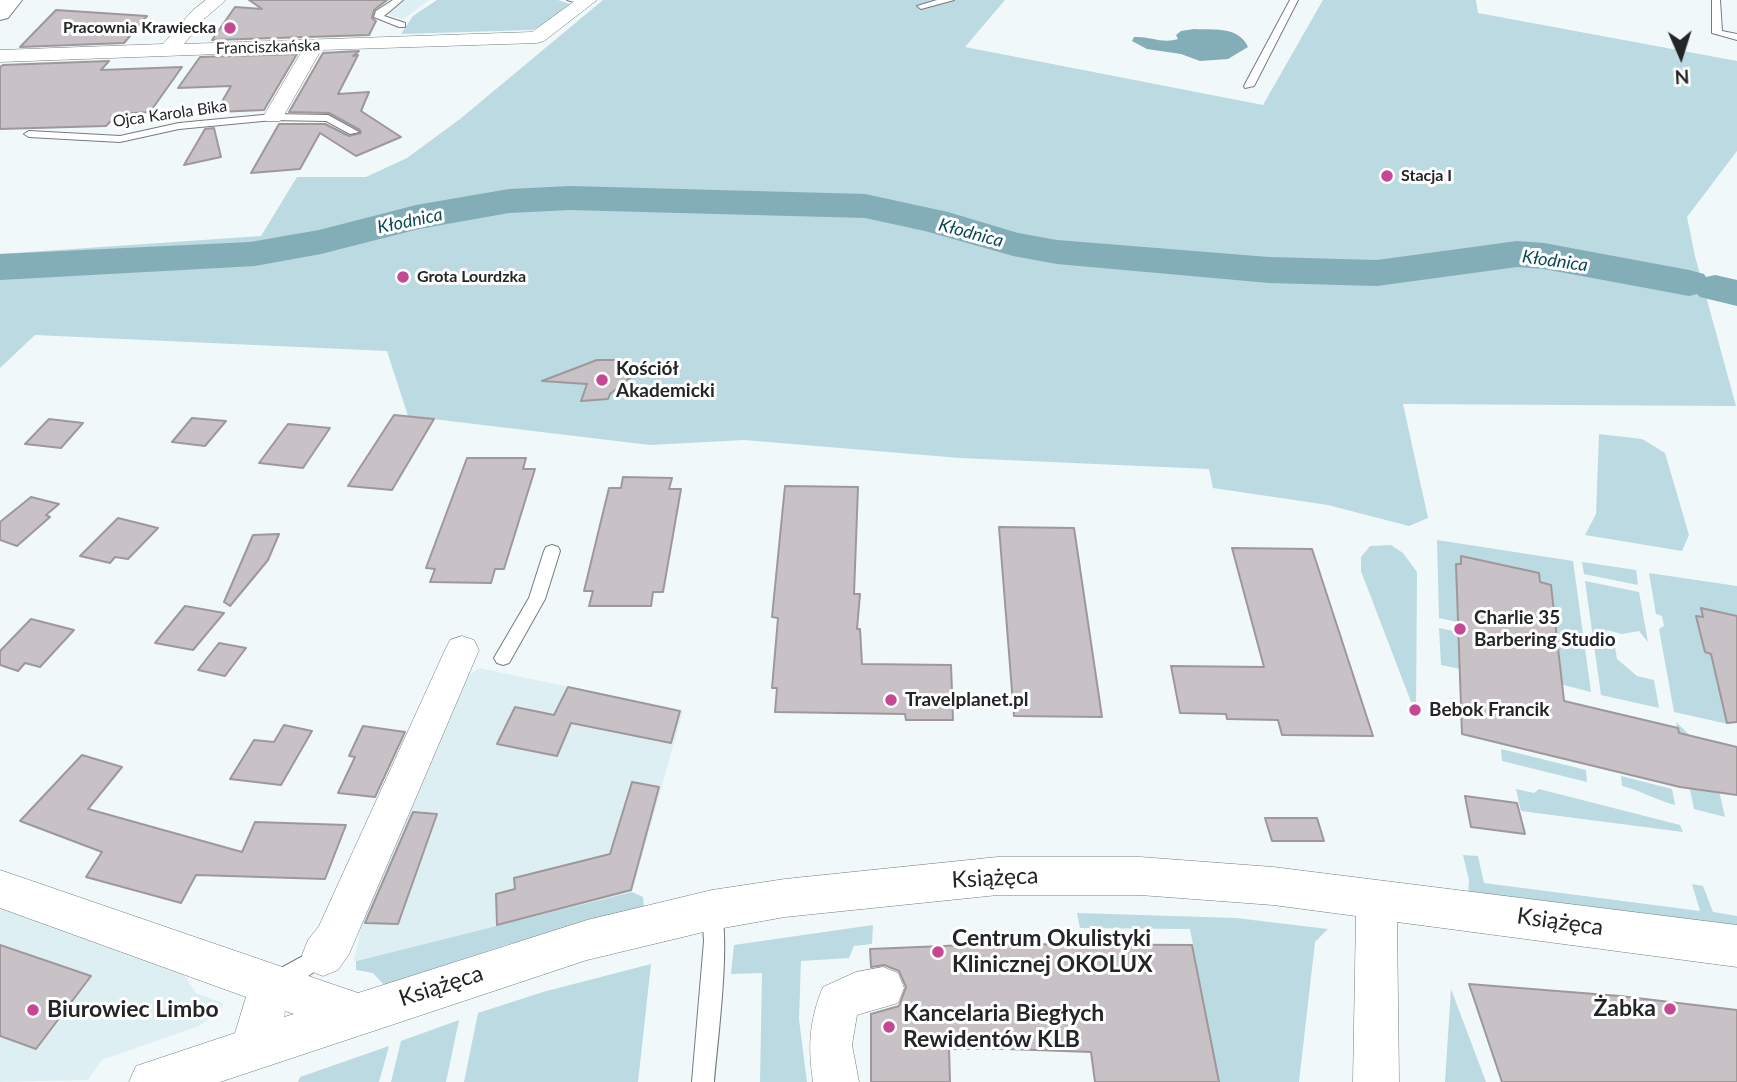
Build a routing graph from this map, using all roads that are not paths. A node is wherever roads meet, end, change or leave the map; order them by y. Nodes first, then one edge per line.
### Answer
1 (11, 0) edge
2 (217, 0) edge
3 (399, 0) edge
4 (950, 0) edge
5 (1294, 0) edge
6 (1716, 0) edge
7 (581, 1) edge
8 (922, 6) dead end
9 (0, 13) edge
10 (402, 25) dead end
11 (1737, 37) edge
12 (314, 45) junction
13 (169, 50) junction
14 (0, 56) edge
15 (1249, 86) dead end
16 (273, 117) junction
17 (354, 132) dead end
18 (29, 134) dead end
19 (552, 551) dead end
20 (462, 650) dead end
21 (503, 658) dead end
22 (0, 889) edge
23 (1377, 898) junction
24 (712, 910) junction
25 (1737, 946) edge
26 (323, 954) joint
27 (271, 986) junction
28 (883, 988) dead end
29 (355, 1014) junction
30 (252, 1050) junction
31 (152, 1082) edge
32 (703, 1082) edge
33 (836, 1082) edge
34 (1376, 1082) edge

1 - 9 street
2 - 13 street
3 - 10 lane
4 - 8 lane
5 - 15 lane
6 - 11 lane
7 - 12 street, Franciszkańska
12 - 13 street, Franciszkańska
12 - 16 street
13 - 14 street, Franciszkańska
16 - 17 lane, Ojca Karola Bika
16 - 18 lane, Ojca Karola Bika
19 - 21 lane
20 - 26 street
22 - 27 street
23 - 24 street, Książęca
23 - 25 street, Książęca
23 - 34 street
24 - 29 street, Książęca
24 - 32 lane
26 - 27 lane
27 - 29 street
27 - 30 street
28 - 33 street
29 - 30 street, Książęca
30 - 31 street, Książęca

